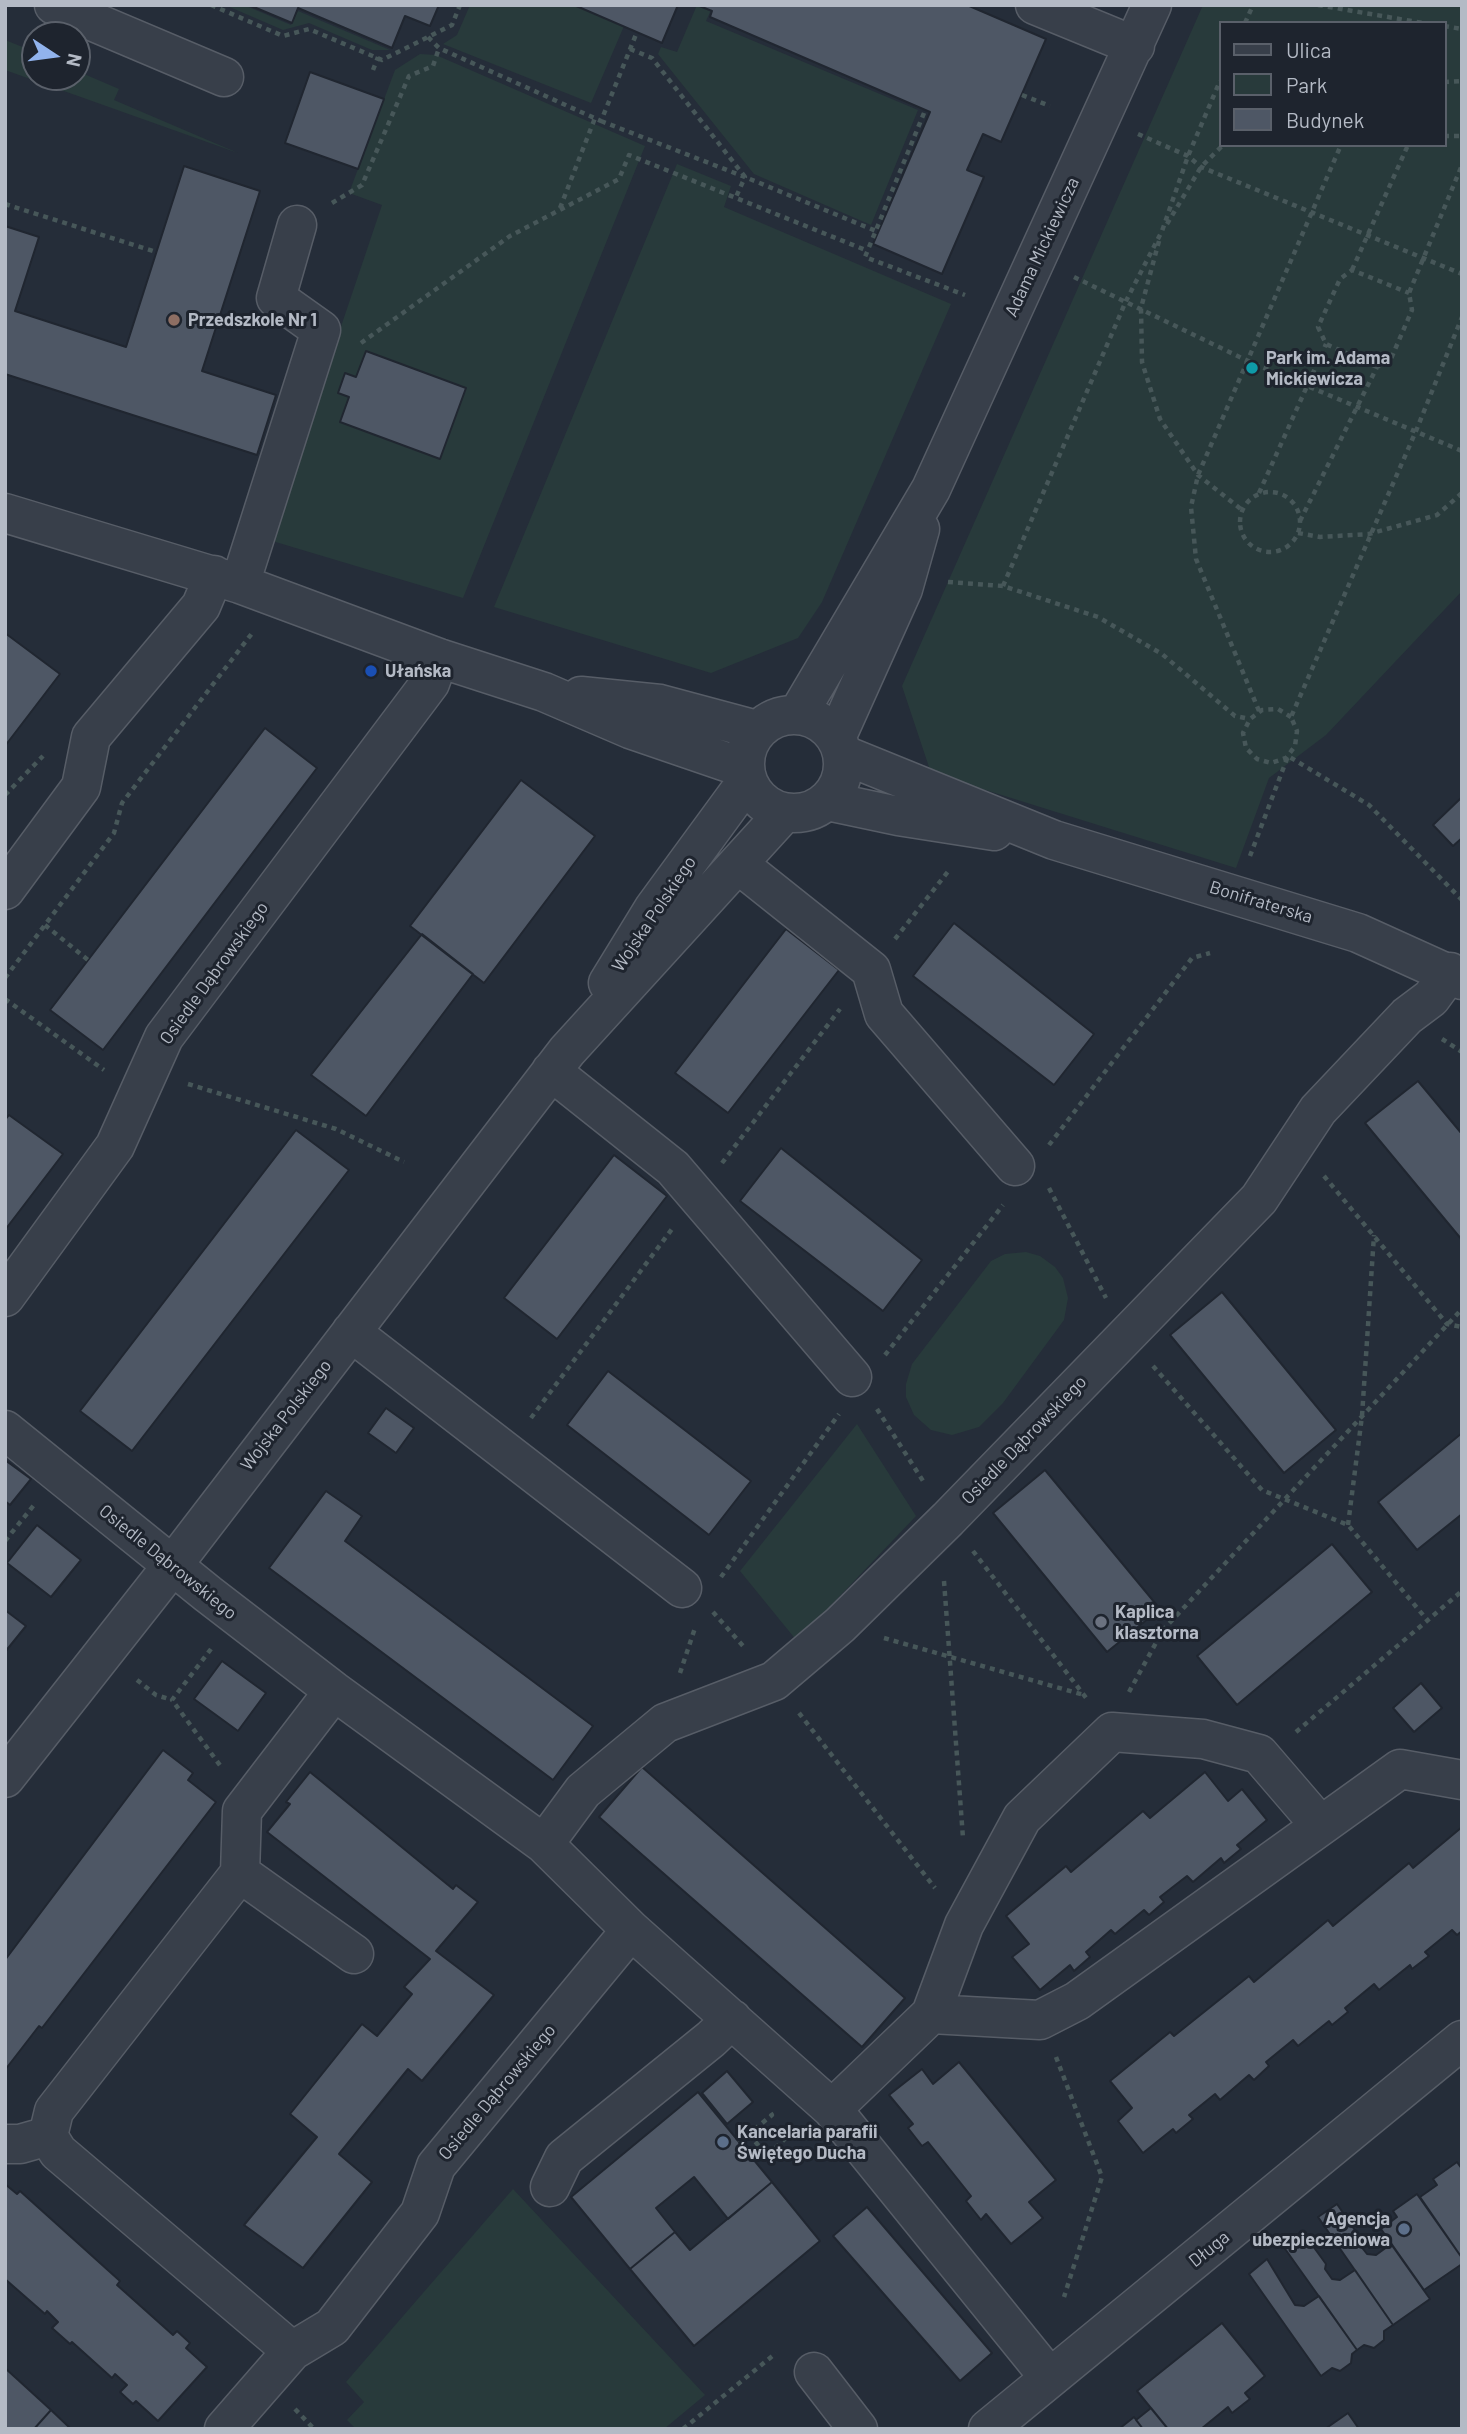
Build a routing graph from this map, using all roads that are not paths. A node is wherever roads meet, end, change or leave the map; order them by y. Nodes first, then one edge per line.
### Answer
1 (54, 5) edge
2 (1035, 5) edge
3 (1152, 5) edge
4 (1135, 46) junction
5 (224, 78) dead end
6 (298, 225) road end
7 (931, 489) junction
8 (5, 513) edge
9 (227, 579) junction
10 (439, 658) junction
11 (544, 692) junction
12 (798, 714) junction
13 (757, 730) junction
14 (839, 746) junction
15 (746, 775) junction
16 (827, 801) junction
17 (784, 813) junction
18 (1054, 840) junction
19 (738, 864) junction
20 (5, 891) edge
21 (1456, 976) edge
22 (559, 1061) junction
23 (1022, 1172) road end
24 (5, 1297) edge
25 (351, 1332) junction
26 (859, 1382) road end
27 (5, 1430) edge
28 (172, 1566) junction
29 (681, 1588) dead end
30 (334, 1691) junction
31 (5, 1778) edge
32 (1462, 1780) edge
33 (1320, 1825) junction
34 (544, 1844) junction
35 (240, 1873) junction
36 (631, 1930) junction
37 (354, 1954) dead end
38 (931, 2014) junction
39 (732, 2019) junction
40 (1462, 2040) edge
41 (832, 2109) junction
42 (48, 2136) junction
43 (5, 2144) edge
44 (550, 2187) dead end
45 (292, 2351) junction
46 (814, 2372) road end
47 (1049, 2377) junction
48 (999, 2425) edge
49 (224, 2429) edge
50 (858, 2429) edge

1 - 5 street
2 - 4 street
3 - 4 street, Adama Mickiewicza
4 - 7 street, Adama Mickiewicza
6 - 9 street
7 - 12 street, Adama Mickiewicza
7 - 14 street, Adama Mickiewicza
8 - 9 street
9 - 10 street
9 - 20 street
10 - 11 street
10 - 24 street, Osiedle Dąbrowskiego
11 - 13 street
11 - 15 street
12 - 13 street
12 - 14 street
13 - 15 street
14 - 16 street
14 - 18 street, Bonifraterska
15 - 17 street
15 - 22 street, Wojska Polskiego
16 - 17 street
16 - 18 street, Bonifraterska
17 - 19 street, Wojska Polskiego
18 - 21 street, Bonifraterska
19 - 22 street, Wojska Polskiego
19 - 23 street
21 - 34 street, Osiedle Dąbrowskiego
22 - 25 street, Wojska Polskiego
22 - 26 street
25 - 28 street, Wojska Polskiego
25 - 29 street
27 - 28 street, Osiedle Dąbrowskiego
28 - 30 street, Osiedle Dąbrowskiego
28 - 31 street, Wojska Polskiego
30 - 34 street, Osiedle Dąbrowskiego
30 - 35 street
32 - 33 street
33 - 38 street
33 - 38 street
34 - 36 street, Osiedle Dąbrowskiego
35 - 37 street
35 - 42 street
36 - 39 street, Osiedle Dąbrowskiego
36 - 45 street, Osiedle Dąbrowskiego
38 - 41 street
39 - 41 street, Osiedle Dąbrowskiego
39 - 44 street
40 - 47 street, Długa
41 - 47 street, Osiedle Dąbrowskiego
42 - 43 street
42 - 45 street
45 - 49 street, Osiedle Dąbrowskiego
46 - 50 street
47 - 48 street, Długa

